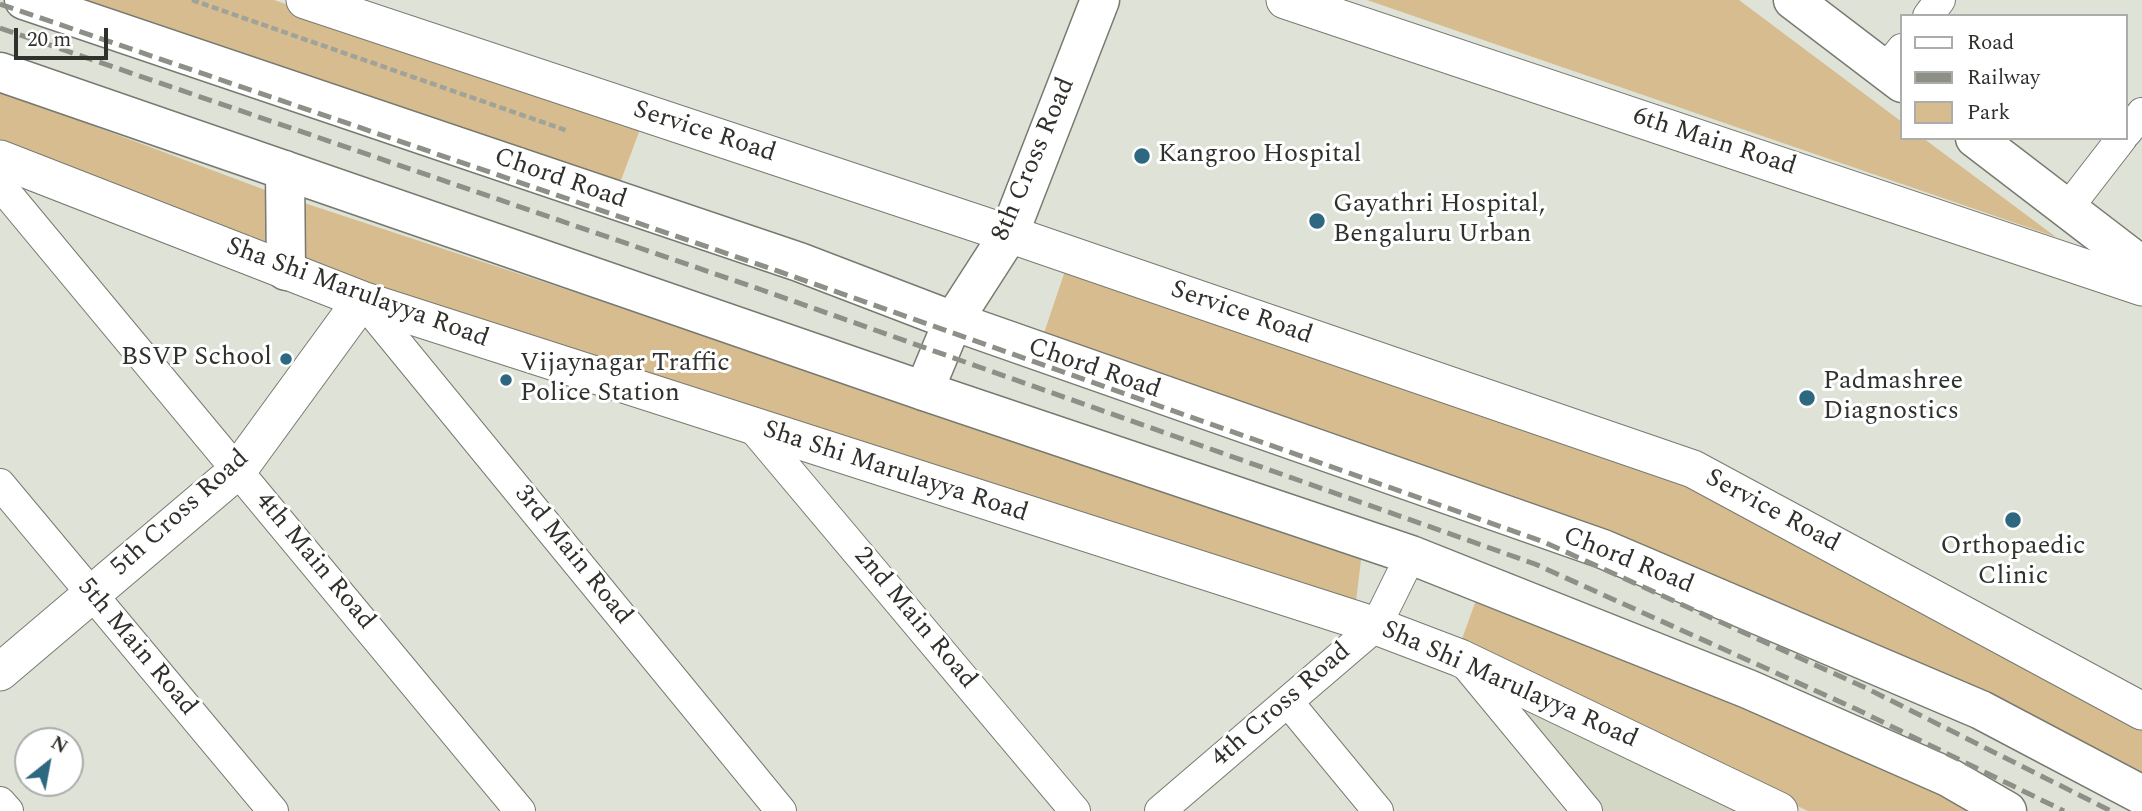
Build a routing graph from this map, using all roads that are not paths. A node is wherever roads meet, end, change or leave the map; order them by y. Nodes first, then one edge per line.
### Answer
1 (24, 0) edge
2 (305, 0) edge
3 (1100, 0) edge
4 (1285, 0) edge
5 (1793, 0) edge
6 (1897, 67) edge
7 (0, 72) edge
8 (2142, 113) edge
9 (2128, 130) edge
10 (1978, 140) edge
11 (2120, 140) edge
12 (0, 159) edge
13 (285, 170) junction
14 (0, 185) edge
15 (2067, 209) junction
16 (1009, 234) junction
17 (2142, 266) edge
18 (286, 271) junction
19 (2142, 287) edge
20 (362, 300) junction
21 (953, 321) junction
22 (924, 391) junction
23 (752, 427) junction
24 (238, 470) junction
25 (0, 484) edge
26 (1411, 555) junction
27 (92, 594) junction
28 (1376, 626) junction
29 (1460, 658) junction
30 (0, 672) edge
31 (1287, 702) junction
32 (2142, 711) edge
33 (2142, 795) edge
34 (0, 802) edge
35 (8, 811) edge
36 (273, 811) edge
37 (520, 811) edge
38 (781, 811) edge
39 (1075, 811) edge
40 (1160, 811) edge
41 (1378, 811) edge
42 (1587, 811) edge
43 (1779, 811) edge
44 (2007, 811) edge

1 - 21 main road, Chord Road
2 - 16 street, Service Road
3 - 16 main road, 8th Cross Road
4 - 19 street, 6th Main Road
5 - 6 main road
7 - 13 main road
8 - 9 street
10 - 15 main road
11 - 15 street
12 - 18 street, Sha Shi Marulayya Road
13 - 18 main road
13 - 22 main road
14 - 24 street, 4th Main Road
15 - 17 main road
16 - 21 main road, 8th Cross Road
16 - 32 street, Service Road
18 - 20 street, Sha Shi Marulayya Road
20 - 23 street, Sha Shi Marulayya Road
20 - 24 street, 5th Cross Road
20 - 38 street, 3rd Main Road
21 - 22 main road, 8th Cross Road
21 - 33 main road, Chord Road
22 - 26 main road
23 - 28 street, Sha Shi Marulayya Road
23 - 39 street, 2nd Main Road
24 - 27 street, 5th Cross Road
24 - 37 street, 4th Main Road
25 - 27 street, 5th Main Road
26 - 28 street, 4th Cross Road
26 - 44 main road
27 - 30 street, 5th Cross Road
27 - 36 street, 5th Main Road
28 - 29 street, Sha Shi Marulayya Road
28 - 31 street, 4th Cross Road
29 - 42 street
29 - 43 street, Sha Shi Marulayya Road
31 - 40 street, 4th Cross Road
31 - 41 street
34 - 35 street

